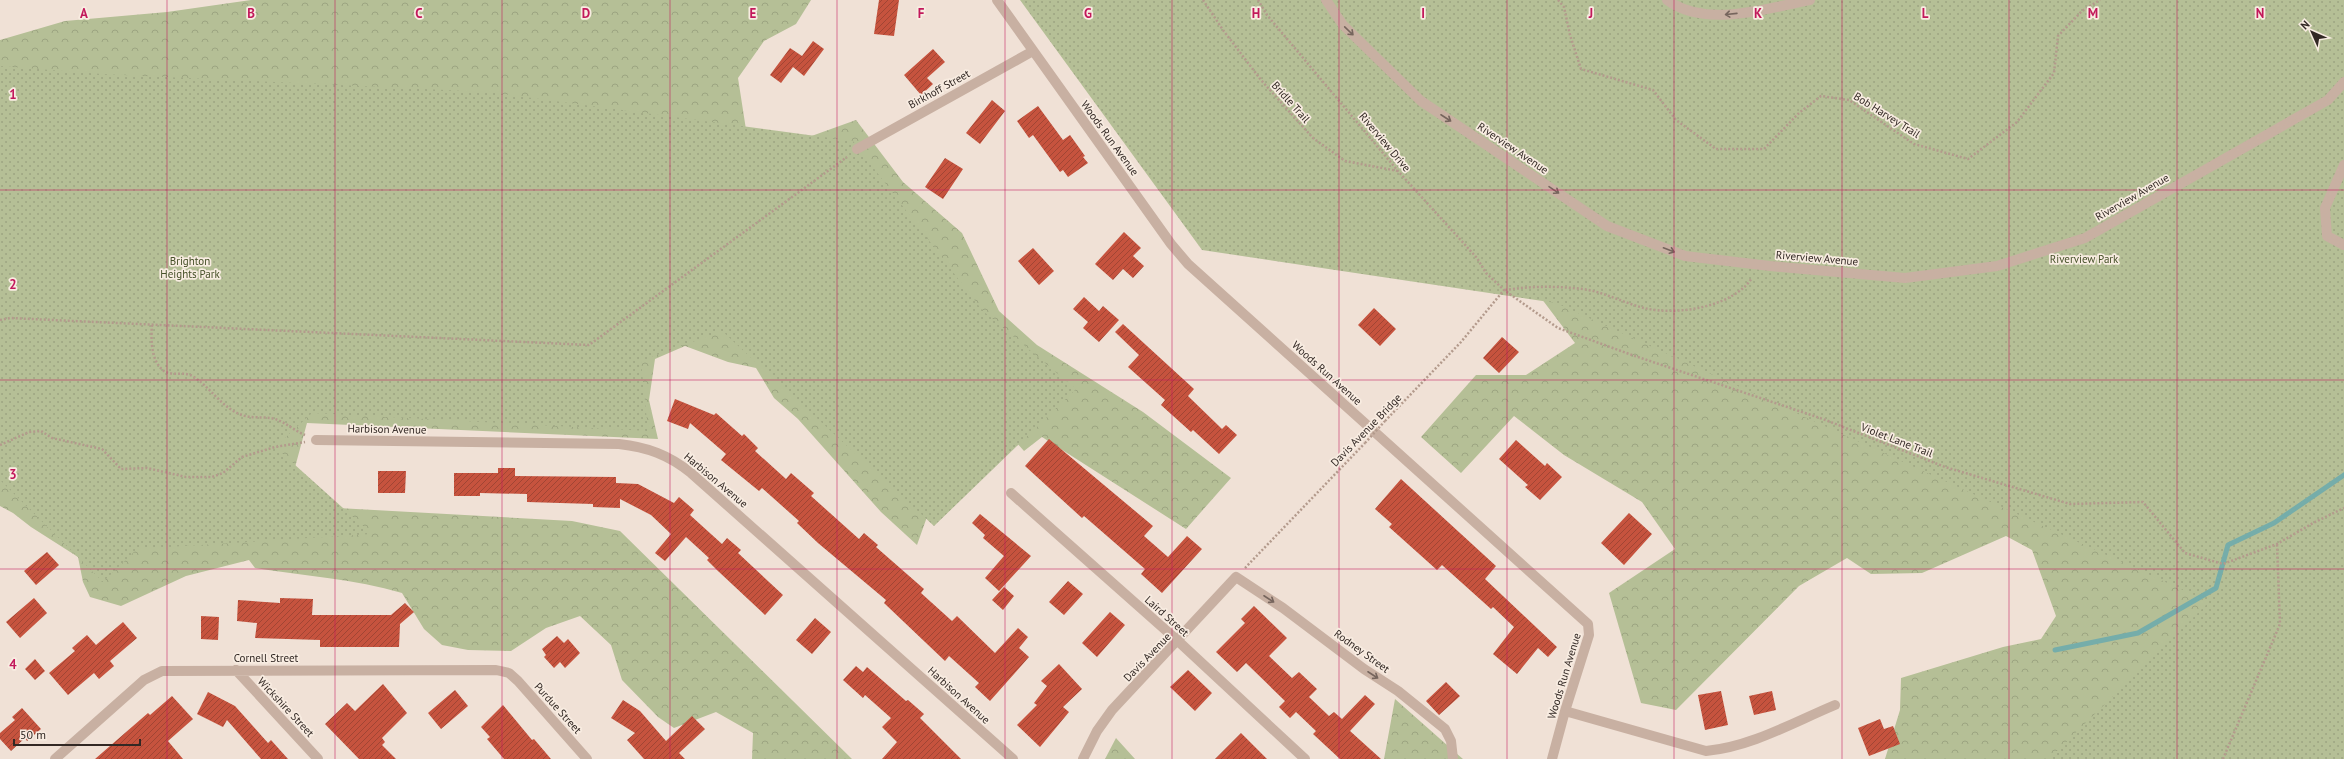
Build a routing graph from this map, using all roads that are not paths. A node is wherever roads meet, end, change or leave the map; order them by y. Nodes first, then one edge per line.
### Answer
1 (997, 0) edge
2 (1326, 0) edge
3 (1667, 0) edge
4 (1810, 0) edge
5 (1033, 50) junction
6 (2344, 82) edge
7 (857, 149) road end
8 (2344, 165) edge
9 (2344, 245) edge
10 (316, 440) road end
11 (1011, 493) dead end
12 (1236, 577) joint
13 (1178, 642) junction
14 (236, 670) junction
15 (509, 673) joint
16 (1835, 705) dead end
17 (1565, 711) junction
18 (55, 759) edge
19 (318, 759) edge
20 (587, 759) edge
21 (1013, 759) edge
22 (1083, 759) edge
23 (1306, 759) edge
24 (1453, 759) edge
25 (1552, 759) edge

1 - 5 street, Woods Run Avenue
2 -> 6 street, Riverview Avenue
4 -> 3 street
5 - 7 street, Birkhoff Street
5 - 17 street, Woods Run Avenue
8 - 9 street
10 - 21 street, Harbison Avenue
11 - 13 street, Laird Street
12 - 13 street, Davis Avenue
12 -> 24 street, Rodney Street
13 - 22 street, Davis Avenue
13 - 23 street, Laird Street
14 - 15 street, Cornell Street
14 - 18 street, Cornell Street
14 - 19 street, Wickshire Street
15 - 20 street, Purdue Street
16 - 17 street
17 - 25 street, Woods Run Avenue

